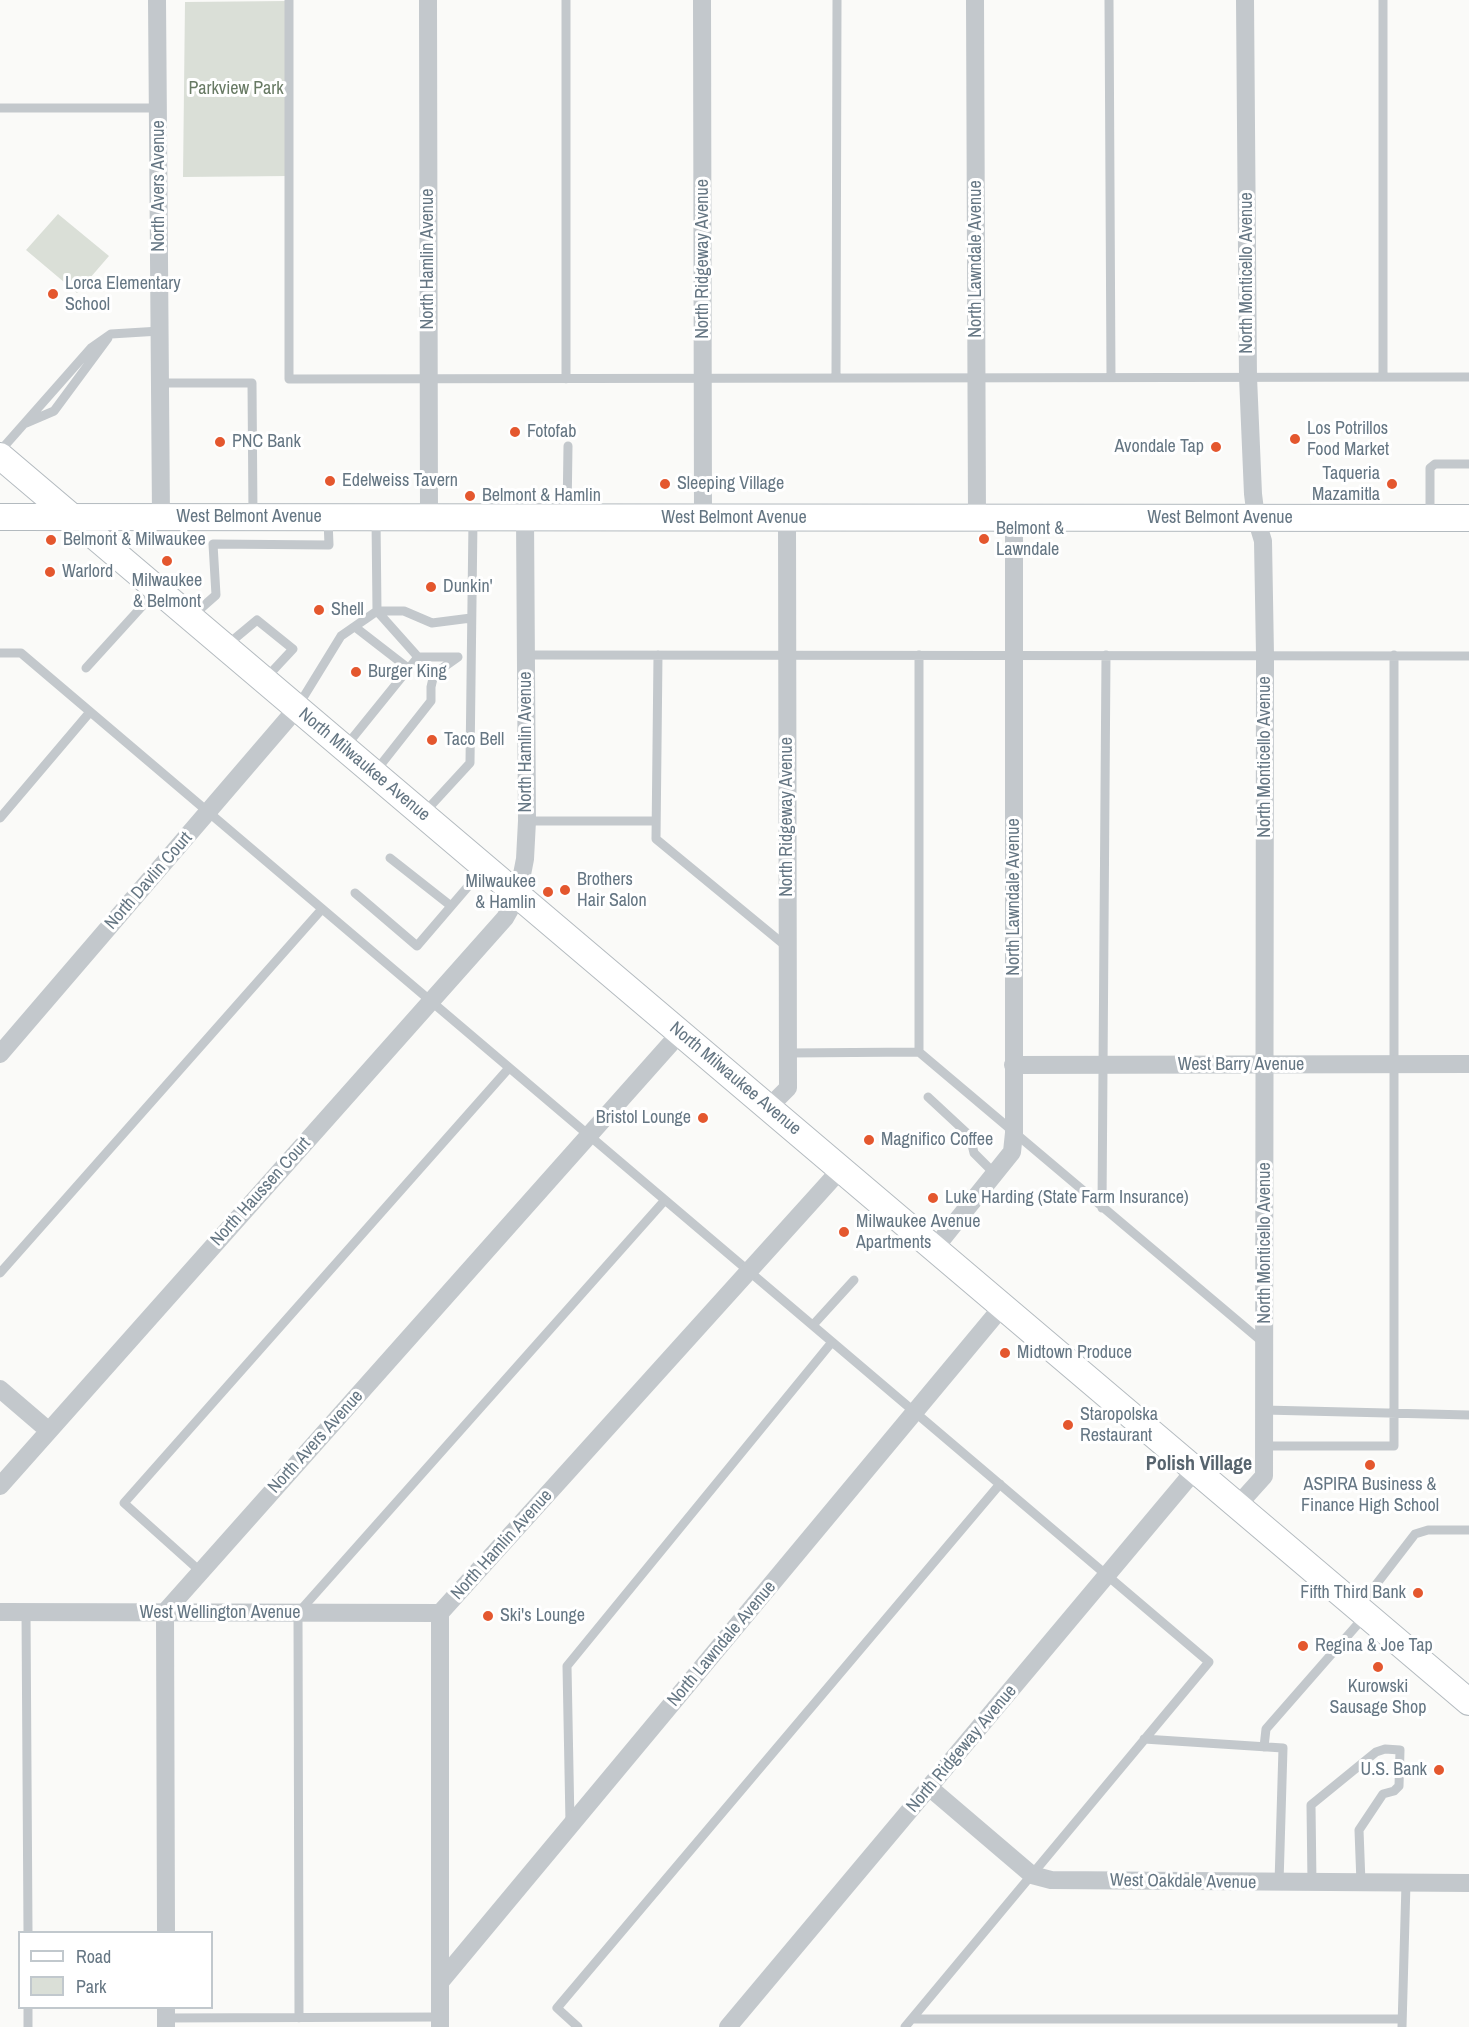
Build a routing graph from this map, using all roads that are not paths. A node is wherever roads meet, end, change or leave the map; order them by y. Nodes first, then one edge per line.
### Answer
1 (158, 0) edge
2 (289, 0) edge
3 (428, 0) edge
4 (566, 0) edge
5 (702, 0) edge
6 (837, 0) edge
7 (975, 0) edge
8 (1109, 0) edge
9 (1245, 0) edge
10 (1383, 0) edge
11 (0, 108) edge
12 (158, 108) junction
13 (160, 331) junction
14 (111, 334) junction
15 (1111, 377) junction
16 (1248, 377) junction
17 (1383, 377) junction
18 (1469, 377) edge
19 (703, 378) junction
20 (836, 378) junction
21 (976, 378) junction
22 (429, 379) junction
23 (566, 379) junction
24 (160, 383) junction
25 (24, 423) junction
26 (568, 446) dead end
27 (0, 451) edge
28 (0, 456) edge
29 (1469, 464) edge
30 (0, 517) edge
31 (71, 517) junction
32 (161, 517) junction
33 (253, 517) junction
34 (328, 517) junction
35 (376, 517) junction
36 (429, 517) junction
37 (473, 517) junction
38 (525, 517) junction
39 (567, 518) junction
40 (703, 518) junction
41 (787, 518) junction
42 (977, 518) junction
43 (1014, 518) junction
44 (1256, 518) junction
45 (1430, 518) junction
46 (1469, 518) edge
47 (158, 589) junction
48 (377, 611) junction
49 (190, 617) junction
50 (471, 618) junction
51 (355, 627) junction
52 (225, 646) junction
53 (0, 653) edge
54 (526, 655) junction
55 (658, 655) junction
56 (787, 655) junction
57 (919, 655) junction
58 (1014, 655) junction
59 (1106, 655) junction
60 (1265, 655) junction
61 (1394, 656) junction
62 (1469, 656) edge
63 (418, 657) junction
64 (458, 657) junction
65 (470, 657) junction
66 (86, 668) dead end
67 (408, 668) junction
68 (264, 680) junction
69 (297, 708) junction
70 (90, 712) junction
71 (344, 748) junction
72 (375, 773) junction
73 (208, 812) junction
74 (423, 815) junction
75 (0, 818) edge
76 (527, 821) junction
77 (656, 821) junction
78 (390, 858) dead end
79 (485, 867) junction
80 (356, 893) dead end
81 (518, 895) junction
82 (451, 906) junction
83 (322, 909) junction
84 (788, 947) junction
85 (431, 1001) junction
86 (680, 1033) junction
87 (919, 1052) junction
88 (788, 1053) junction
89 (0, 1054) edge
90 (1265, 1064) junction
91 (1394, 1064) junction
92 (1469, 1064) edge
93 (1013, 1065) junction
94 (1103, 1065) junction
95 (509, 1068) junction
96 (928, 1097) dead end
97 (768, 1108) junction
98 (1014, 1133) junction
99 (589, 1135) junction
100 (841, 1169) junction
101 (995, 1174) junction
102 (665, 1200) junction
103 (1102, 1208) junction
104 (934, 1249) junction
105 (749, 1271) junction
106 (0, 1273) edge
107 (854, 1280) dead end
108 (1002, 1307) junction
109 (813, 1325) junction
110 (832, 1342) junction
111 (1264, 1344) junction
112 (0, 1389) edge
113 (1264, 1410) junction
114 (915, 1412) junction
115 (1394, 1413) junction
116 (1469, 1415) edge
117 (50, 1431) junction
118 (1264, 1446) junction
119 (1195, 1470) junction
120 (1000, 1484) junction
121 (0, 1486) edge
122 (1237, 1506) junction
123 (1469, 1530) edge
124 (201, 1572) junction
125 (1107, 1575) junction
126 (0, 1612) edge
127 (26, 1612) junction
128 (165, 1612) junction
129 (1362, 1612) junction
130 (298, 1613) junction
131 (440, 1613) junction
132 (1469, 1702) edge
133 (1144, 1739) junction
134 (1264, 1747) junction
135 (930, 1788) junction
136 (570, 1826) junction
137 (1032, 1875) junction
138 (1279, 1883) junction
139 (1312, 1883) junction
140 (1361, 1883) junction
141 (1406, 1883) junction
142 (1469, 1883) edge
143 (28, 1931) edge
144 (166, 1931) edge
145 (441, 1981) junction
146 (28, 2009) edge
147 (166, 2017) edge
148 (299, 2018) junction
149 (912, 2019) junction
150 (440, 2022) edge
151 (1402, 2023) edge
152 (28, 2027) edge
153 (578, 2027) edge
154 (728, 2027) edge
155 (905, 2027) edge

1 - 12 street, North Avers Avenue
2 - 22 lane
3 - 22 street, North Hamlin Avenue
4 - 23 lane
5 - 19 street, North Ridgeway Avenue
6 - 20 lane
7 - 21 street, North Lawndale Avenue
8 - 15 lane
9 - 16 street, North Monticello Avenue
10 - 17 lane
11 - 12 lane
12 - 13 street, North Avers Avenue
13 - 14 lane
13 - 24 street, North Avers Avenue
14 - 25 lane
14 - 25 lane
15 - 16 lane
15 - 21 lane
16 - 17 lane
16 - 44 street, North Monticello Avenue
17 - 18 lane
19 - 20 lane
19 - 23 lane
19 - 40 street, North Ridgeway Avenue
20 - 21 lane
21 - 42 street, North Lawndale Avenue
22 - 23 lane
22 - 36 street, North Hamlin Avenue
24 - 32 street, North Avers Avenue
24 - 33 lane
25 - 27 lane
26 - 39 lane
28 - 31 main road, North Milwaukee Avenue
29 - 45 lane
30 - 31 main road, West Belmont Avenue
31 - 32 main road, West Belmont Avenue
31 - 47 main road, North Milwaukee Avenue
32 - 33 main road, West Belmont Avenue
33 - 34 main road, West Belmont Avenue
34 - 35 main road, West Belmont Avenue
34 - 49 lane
35 - 36 main road, West Belmont Avenue
35 - 48 lane
36 - 37 main road, West Belmont Avenue
37 - 38 main road, West Belmont Avenue
37 - 50 lane
38 - 39 main road, West Belmont Avenue
38 - 54 street, North Hamlin Avenue
39 - 40 main road, West Belmont Avenue
40 - 41 main road, West Belmont Avenue
41 - 42 main road, West Belmont Avenue
41 - 56 street, North Ridgeway Avenue
42 - 43 main road, West Belmont Avenue
43 - 44 main road, West Belmont Avenue
43 - 58 street, North Lawndale Avenue
44 - 45 main road, West Belmont Avenue
44 - 60 street, North Monticello Avenue
45 - 46 main road, West Belmont Avenue
47 - 49 main road, North Milwaukee Avenue
47 - 66 lane
48 - 50 lane
48 - 51 lane
48 - 63 lane
49 - 52 main road, North Milwaukee Avenue
50 - 65 lane
51 - 67 lane
51 - 69 lane
52 - 68 main road, North Milwaukee Avenue
52 - 68 lane
53 - 70 lane
54 - 55 lane
54 - 76 street, North Hamlin Avenue
55 - 56 lane
55 - 77 lane
56 - 57 lane
56 - 84 street, North Ridgeway Avenue
57 - 58 lane
57 - 87 lane
58 - 59 lane
58 - 93 street, North Lawndale Avenue
59 - 60 lane
59 - 94 lane
60 - 61 lane
60 - 90 street, North Monticello Avenue
61 - 62 lane
61 - 91 lane
63 - 64 lane
63 - 67 lane
64 - 65 lane
64 - 72 lane
65 - 74 lane
67 - 71 lane
68 - 69 main road, North Milwaukee Avenue
69 - 71 main road, North Milwaukee Avenue
69 - 73 street, North Davlin Court
70 - 73 lane
70 - 75 lane
71 - 72 main road, North Milwaukee Avenue
72 - 74 main road, North Milwaukee Avenue
73 - 83 lane
73 - 89 street, North Davlin Court
74 - 79 main road, North Milwaukee Avenue
76 - 77 lane
76 - 81 street, North Hamlin Avenue
77 - 84 lane
78 - 82 lane
79 - 81 main road, North Milwaukee Avenue
79 - 82 lane
80 - 82 lane
81 - 85 street, North Haussen Court
81 - 86 main road, North Milwaukee Avenue
83 - 85 lane
83 - 106 lane
84 - 88 street, North Ridgeway Avenue
85 - 95 lane
85 - 117 street, North Haussen Court
86 - 97 main road, North Milwaukee Avenue
86 - 99 street, North Avers Avenue
87 - 88 lane
87 - 98 lane
88 - 97 street, North Ridgeway Avenue
90 - 91 street, West Barry Avenue
90 - 94 street, West Barry Avenue
90 - 111 street, North Monticello Avenue
91 - 92 street, West Barry Avenue
91 - 115 lane
93 - 94 street, West Barry Avenue
93 - 98 street, North Lawndale Avenue
94 - 103 lane
95 - 99 lane
95 - 124 lane
96 - 101 lane
97 - 100 main road, North Milwaukee Avenue
98 - 101 street, North Lawndale Avenue
98 - 103 lane
99 - 102 lane
99 - 124 street, North Avers Avenue
100 - 104 main road, North Milwaukee Avenue
100 - 105 street, North Hamlin Avenue
101 - 104 street, North Lawndale Avenue
102 - 105 lane
102 - 130 lane
103 - 111 lane
104 - 108 main road, North Milwaukee Avenue
105 - 109 lane
105 - 131 street, North Hamlin Avenue
107 - 109 lane
108 - 114 street, North Lawndale Avenue
108 - 119 main road, North Milwaukee Avenue
109 - 110 lane
110 - 114 lane
110 - 136 lane
111 - 113 street, North Monticello Avenue
112 - 117 street
113 - 115 lane
113 - 118 street, North Monticello Avenue
114 - 120 lane
114 - 136 street, North Lawndale Avenue
115 - 116 lane
115 - 118 lane
117 - 121 street, North Haussen Court
118 - 122 street, North Monticello Avenue
119 - 122 main road, North Milwaukee Avenue
119 - 125 street, North Ridgeway Avenue
120 - 125 lane
120 - 153 lane
122 - 129 main road, North Milwaukee Avenue
123 - 129 lane
124 - 128 street, North Avers Avenue
125 - 133 lane
125 - 135 street, North Ridgeway Avenue
126 - 127 street, West Wellington Avenue
127 - 128 street, West Wellington Avenue
127 - 143 lane
128 - 130 street, West Wellington Avenue
128 - 144 street
129 - 132 main road, North Milwaukee Avenue
129 - 134 lane
130 - 131 street, West Wellington Avenue
130 - 148 lane
131 - 145 street, North Hamlin Avenue
133 - 134 lane
133 - 137 lane
134 - 138 lane
135 - 137 street
135 - 154 street, North Ridgeway Avenue
136 - 145 street, North Lawndale Avenue
137 - 138 street, West Oakdale Avenue
137 - 149 lane
138 - 139 street, West Oakdale Avenue
139 - 140 street, West Oakdale Avenue
139 - 140 lane
140 - 141 street, West Oakdale Avenue
141 - 142 street, West Oakdale Avenue
141 - 151 lane
145 - 150 street, North Hamlin Avenue
146 - 152 lane
147 - 148 lane
148 - 150 lane
149 - 151 lane
149 - 155 lane

